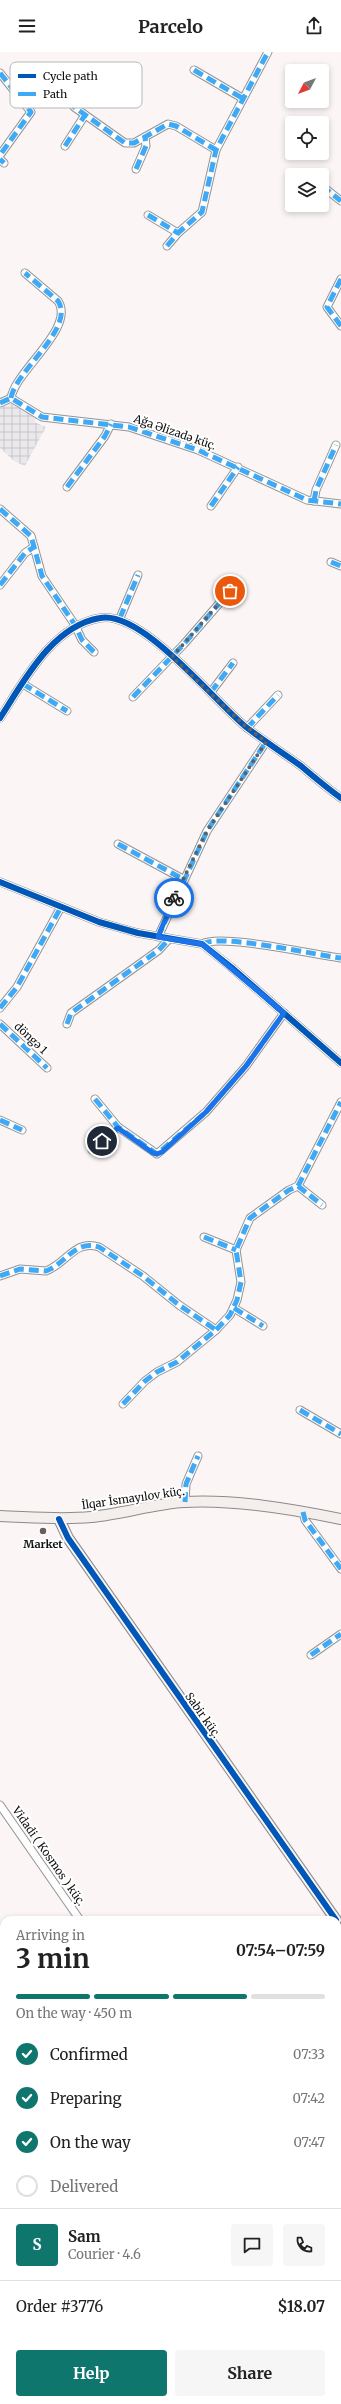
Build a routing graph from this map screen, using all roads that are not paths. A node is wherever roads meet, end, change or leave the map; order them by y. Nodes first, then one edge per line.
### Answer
1 (268, 52) edge
2 (194, 70) dead end
3 (0, 73) edge
4 (10, 86) edge
5 (242, 98) junction
6 (28, 108) edge
7 (75, 108) edge
8 (85, 115) junction
9 (145, 137) junction
10 (64, 146) dead end
11 (216, 150) junction
12 (0, 155) edge
13 (136, 169) dead end
14 (329, 192) edge
15 (341, 201) edge
16 (148, 215) dead end
17 (178, 233) junction
18 (167, 246) dead end
19 (25, 273) dead end
20 (341, 279) edge
21 (341, 326) edge
22 (11, 398) junction
23 (0, 403) edge
24 (111, 424) junction
25 (336, 445) dead end
26 (238, 467) junction
27 (67, 487) dead end
28 (314, 501) junction
29 (341, 504) edge
30 (210, 506) dead end
31 (0, 509) edge
32 (34, 547) junction
33 (331, 562) dead end
34 (341, 566) edge
35 (138, 574) dead end
36 (0, 585) edge
37 (230, 591) dead end
38 (120, 618) junction
39 (76, 626) junction
40 (94, 652) dead end
41 (172, 657) junction
42 (233, 663) dead end
43 (23, 684) junction
44 (210, 692) junction
45 (278, 695) dead end
46 (133, 697) dead end
47 (67, 711) dead end
48 (0, 718) edge
49 (247, 728) junction
50 (266, 742) junction
51 (341, 798) edge
52 (118, 844) dead end
53 (183, 879) junction
54 (0, 882) edge
55 (61, 907) junction
56 (158, 937) junction
57 (168, 939) junction
58 (202, 944) junction
59 (341, 958) edge
60 (0, 1008) edge
61 (284, 1013) junction
62 (0, 1024) edge
63 (67, 1024) dead end
64 (341, 1063) edge
65 (47, 1068) dead end
66 (94, 1099) dead end
67 (341, 1102) edge
68 (0, 1120) edge
69 (118, 1128) junction
70 (22, 1130) dead end
71 (92, 1150) dead end
72 (298, 1186) junction
73 (322, 1205) dead end
74 (204, 1237) dead end
75 (236, 1250) junction
76 (0, 1276) edge
77 (234, 1308) junction
78 (262, 1326) dead end
79 (216, 1330) junction
80 (123, 1404) dead end
81 (300, 1410) dead end
82 (341, 1434) edge
83 (198, 1456) dead end
84 (185, 1502) junction
85 (303, 1512) junction
86 (0, 1516) edge
87 (59, 1518) junction
88 (341, 1519) edge
89 (341, 1569) edge
90 (341, 1634) edge
91 (311, 1655) dead end
92 (0, 1806) edge
93 (77, 1916) edge
94 (332, 1916) edge

1 - 5 street
2 - 5 street
3 - 4 street
5 - 11 street
6 - 12 street
7 - 8 street
8 - 9 street
8 - 10 street
9 - 11 street
9 - 13 street
11 - 17 street
14 - 15 street
16 - 17 street
17 - 18 street
19 - 22 street
20 - 21 street
22 - 23 street
22 - 24 street, Ağa Əlizadə küç.
24 - 26 street, Ağa Əlizadə küç.
24 - 27 street
25 - 28 street
26 - 28 street, Ağa Əlizadə küç.
26 - 30 street
28 - 29 street, Ağa Əlizadə küç.
31 - 32 street
32 - 36 street
32 - 39 street
33 - 34 street
35 - 38 street
37 - 41 street
38 - 39 street
38 - 41 street
39 - 40 street
39 - 43 street
41 - 44 street
41 - 46 street
42 - 44 street
43 - 47 street
43 - 48 street
44 - 49 street
45 - 49 street
49 - 50 street
50 - 51 street
50 - 53 street
52 - 53 street
53 - 56 street
54 - 55 street
55 - 56 street
55 - 60 street
56 - 57 street
57 - 58 street
57 - 63 street
58 - 59 street
58 - 61 street
61 - 64 street
61 - 69 street
62 - 65 street, döngə 1
66 - 69 street
67 - 72 street
68 - 70 street
69 - 71 street
72 - 73 street
72 - 75 street
74 - 75 street
75 - 77 street
76 - 79 street
77 - 78 street
77 - 79 street
79 - 80 street
81 - 82 street
83 - 84 street
84 - 85 street, İlqar İsmayılov küç.
84 - 87 street, İlqar İsmayılov küç.
85 - 88 street, İlqar İsmayılov küç.
85 - 89 street
86 - 87 street, İlqar İsmayılov küç.
87 - 94 street, Sabir küç.
90 - 91 street
92 - 93 street, Vidadi ( Kosmos ) küç.

